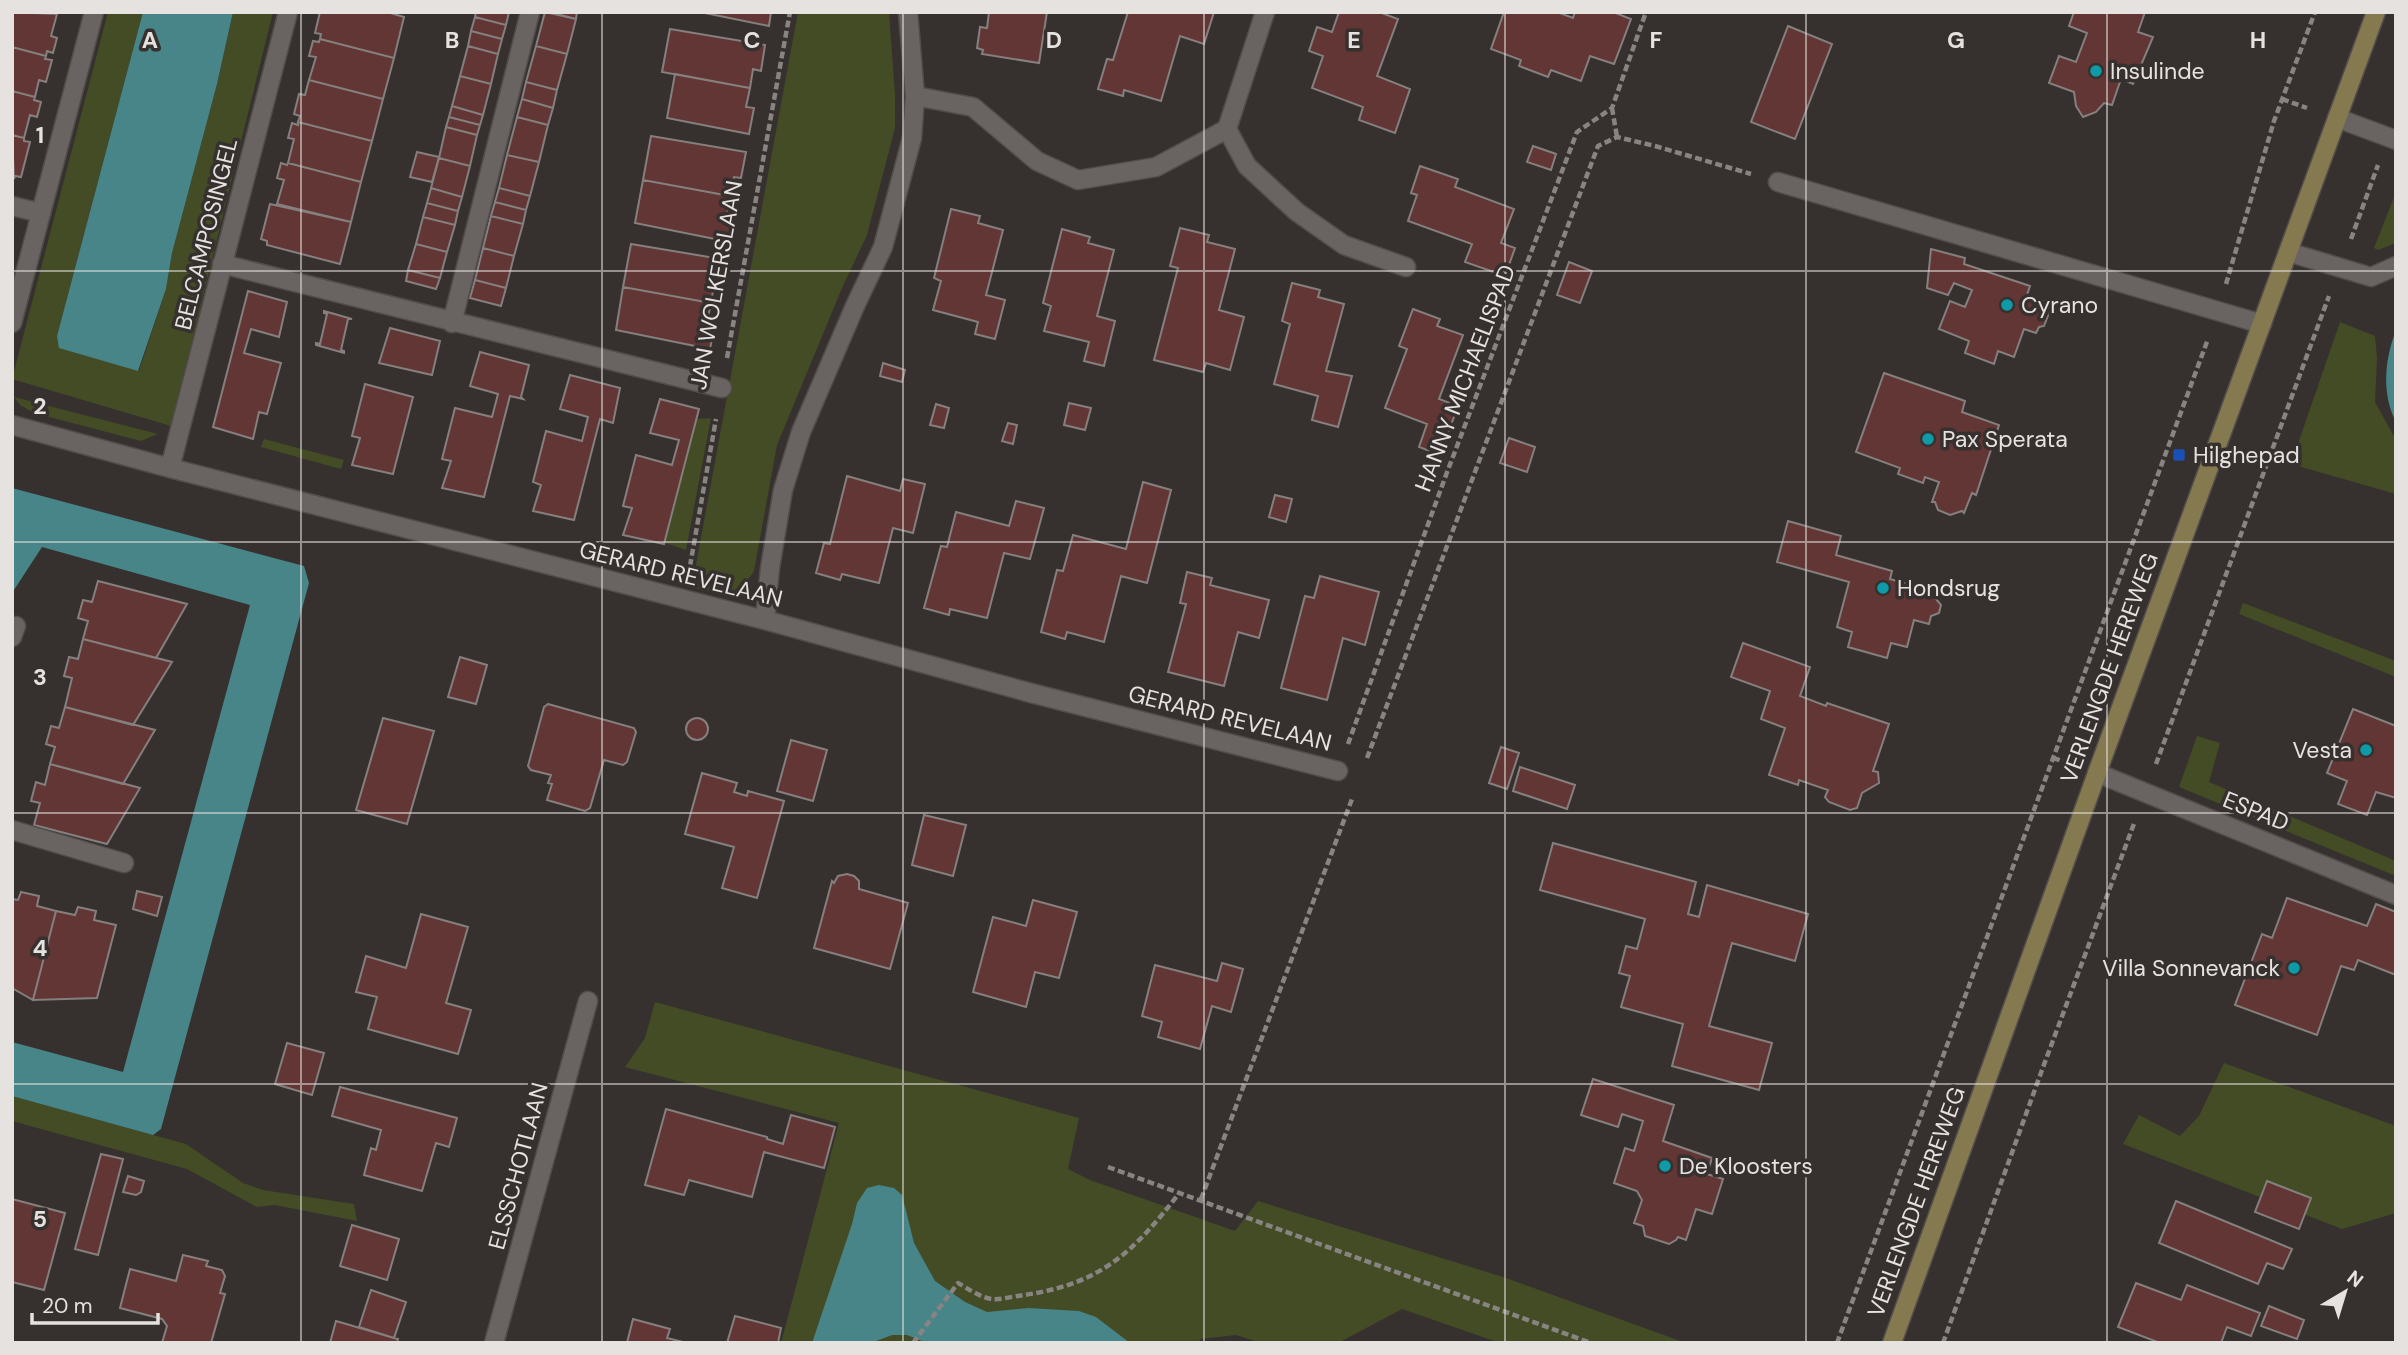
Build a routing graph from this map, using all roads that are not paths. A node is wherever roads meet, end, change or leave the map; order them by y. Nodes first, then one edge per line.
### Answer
1 (94, 12) edge
2 (288, 12) edge
3 (530, 12) edge
4 (908, 12) edge
5 (1265, 12) edge
6 (2376, 12) edge
7 (915, 96) junction
8 (2337, 118) junction
9 (1227, 129) junction
10 (2392, 138) edge
11 (1778, 182) road end
12 (12, 206) edge
13 (41, 213) junction
14 (2288, 252) junction
15 (222, 264) junction
16 (2396, 266) edge
17 (1406, 267) dead end
18 (12, 323) edge
19 (452, 323) junction
20 (2262, 324) junction
21 (722, 388) road end
22 (12, 425) edge
23 (170, 468) junction
24 (765, 620) junction
25 (1338, 771) road end
26 (2097, 773) junction
27 (12, 830) edge
28 (124, 863) dead end
29 (2396, 895) edge
30 (588, 1001) dead end
31 (494, 1343) edge
32 (1892, 1343) edge

1 - 13 street
2 - 15 street, BELCAMPOSINGEL
3 - 19 street
4 - 7 street
5 - 9 street
6 - 8 main road, VERLENGDE HEREWEG
7 - 9 street
7 - 24 street
8 - 10 street
8 - 14 main road, VERLENGDE HEREWEG
9 - 17 street
11 - 20 street
12 - 13 street
13 - 18 street
14 - 16 street
14 - 20 main road, VERLENGDE HEREWEG
15 - 19 street
15 - 23 street, BELCAMPOSINGEL
19 - 21 street
20 - 26 main road, VERLENGDE HEREWEG
22 - 23 street, GERARD REVELAAN
23 - 24 street, GERARD REVELAAN
24 - 25 street, GERARD REVELAAN
26 - 29 street, ESPAD
26 - 32 main road, VERLENGDE HEREWEG
27 - 28 street
30 - 31 street, ELSSCHOTLAAN

